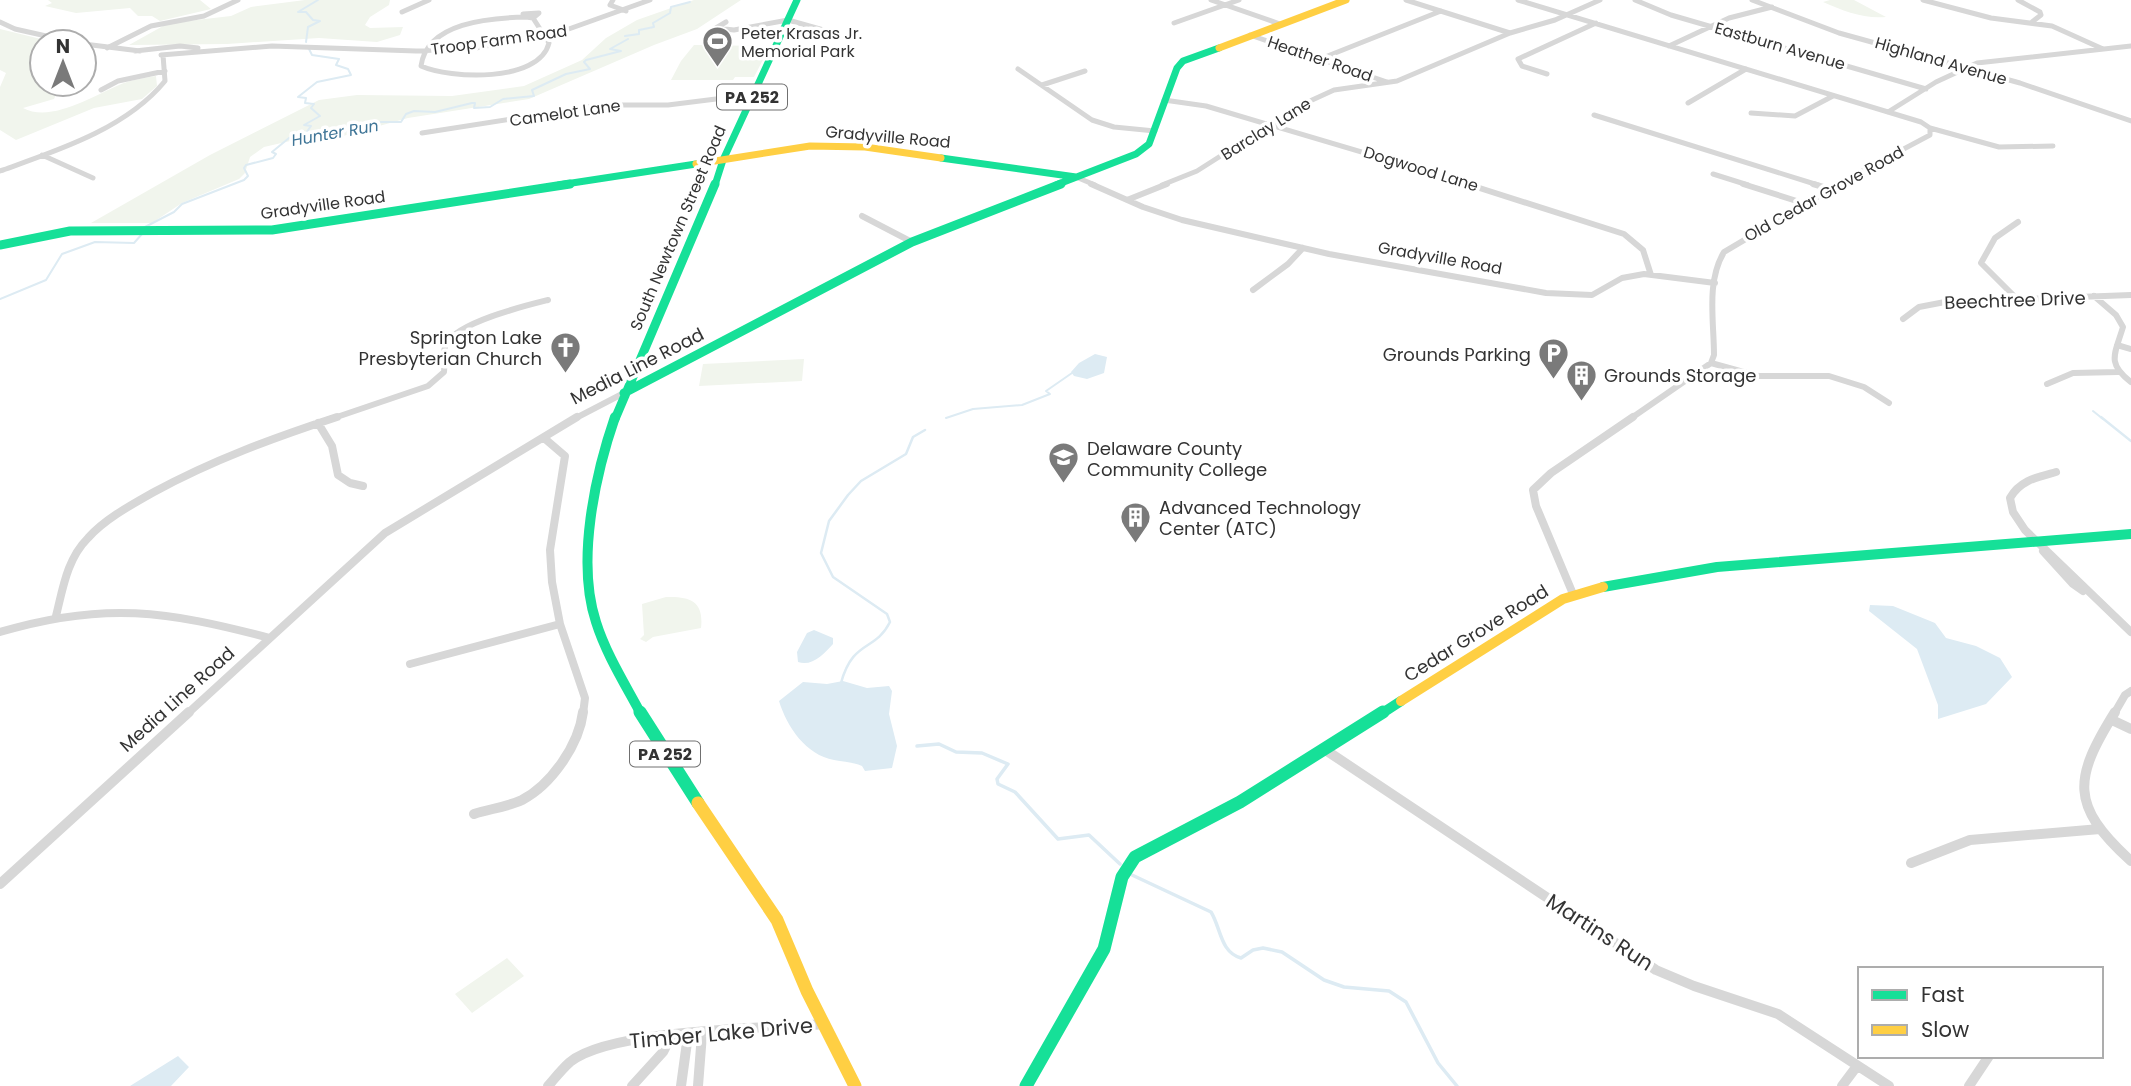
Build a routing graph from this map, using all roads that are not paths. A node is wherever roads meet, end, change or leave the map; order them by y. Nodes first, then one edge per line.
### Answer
1 (238, 0) edge
2 (429, 0) edge
3 (612, 0) edge
4 (650, 0) edge
5 (797, 0) edge
6 (1211, 0) edge
7 (1240, 0) edge
8 (1343, 0) edge
9 (1406, 0) edge
10 (1518, 0) edge
11 (1600, 0) edge
12 (1635, 0) edge
13 (1752, 0) edge
14 (1923, 0) edge
15 (2018, 0) edge
16 (1225, 5) junction
17 (1772, 8) junction
18 (626, 11) junction
19 (1441, 11) junction
20 (402, 12) dead end
21 (1567, 15) junction
22 (786, 21) junction
23 (0, 22) edge
24 (726, 22) dead end
25 (2032, 22) junction
26 (1174, 23) dead end
27 (1596, 23) junction
28 (1280, 24) junction
29 (1710, 26) junction
30 (827, 31) dead end
31 (28, 32) edge
32 (1510, 33) junction
33 (544, 35) junction
34 (1250, 35) junction
35 (98, 46) edge
36 (1670, 46) junction
37 (2131, 46) edge
38 (191, 47) junction
39 (107, 48) junction
40 (168, 48) junction
41 (216, 49) junction
42 (2103, 49) junction
43 (135, 51) junction
44 (423, 51) junction
45 (183, 54) junction
46 (162, 55) junction
47 (1320, 59) junction
48 (165, 68) junction
49 (1965, 68) junction
50 (1018, 69) dead end
51 (1746, 69) junction
52 (1085, 71) dead end
53 (1547, 74) dead end
54 (1390, 83) junction
55 (1042, 85) junction
56 (1926, 89) junction
57 (101, 90) dead end
58 (1833, 96) junction
59 (751, 99) junction
60 (1164, 100) junction
61 (1688, 103) dead end
62 (1751, 113) dead end
63 (1888, 113) junction
64 (1594, 114) dead end
65 (2131, 121) edge
66 (1272, 124) junction
67 (1930, 128) junction
68 (1155, 131) junction
69 (422, 134) dead end
70 (2053, 146) dead end
71 (42, 155) junction
72 (723, 160) junction
73 (0, 171) edge
74 (1713, 174) dead end
75 (1076, 177) junction
76 (93, 178) dead end
77 (1830, 189) junction
78 (1127, 200) junction
79 (1803, 203) junction
80 (862, 216) dead end
81 (2018, 222) dead end
82 (912, 242) junction
83 (0, 245) edge
84 (1303, 248) junction
85 (1651, 275) junction
86 (1715, 283) junction
87 (1253, 290) dead end
88 (2131, 295) edge
89 (2094, 296) junction
90 (2017, 299) junction
91 (548, 300) dead end
92 (1903, 319) dead end
93 (2117, 345) junction
94 (2131, 349) edge
95 (1711, 363) junction
96 (2118, 372) junction
97 (2131, 382) edge
98 (2047, 384) dead end
99 (624, 393) junction
100 (1889, 403) dead end
101 (318, 423) junction
102 (544, 438) junction
103 (2056, 472) dead end
104 (363, 486) dead end
105 (2131, 534) edge
106 (2037, 543) junction
107 (1573, 594) junction
108 (56, 617) junction
109 (560, 624) junction
110 (0, 632) edge
111 (2131, 632) edge
112 (270, 638) junction
113 (410, 664) dead end
114 (2131, 691) edge
115 (2112, 720) junction
116 (2131, 729) edge
117 (1324, 749) junction
118 (474, 814) dead end
119 (2100, 829) junction
120 (2131, 860) edge
121 (1910, 863) dead end
122 (0, 884) edge
123 (825, 1024) junction
124 (702, 1034) junction
125 (688, 1035) junction
126 (671, 1036) junction
127 (1989, 1058) edge
128 (1857, 1066) junction
129 (548, 1086) edge
130 (632, 1086) edge
131 (681, 1086) edge
132 (698, 1086) edge
133 (855, 1086) edge
134 (1026, 1086) edge
135 (1842, 1086) edge
136 (1889, 1086) edge
137 (1969, 1086) edge

1 - 39 street
2 - 20 street
3 - 18 street
4 - 18 street, Troop Farm Road
5 - 22 main road, South Newtown Street Road / PA 252
6 - 16 street
7 - 16 street
8 - 28 main road, Media Line Road
9 - 19 street
10 - 21 street, Old Cedar Grove Road
11 - 21 street, Barclay Lane
12 - 29 street, Eastburn Avenue
13 - 17 street, Highland Avenue
14 - 25 street
15 - 25 street
16 - 26 street
16 - 28 street
17 - 29 street
17 - 49 street, Highland Avenue
18 - 33 street, Troop Farm Road
19 - 32 street
19 - 47 street
21 - 27 street, Old Cedar Grove Road
21 - 32 street, Barclay Lane
22 - 24 street
22 - 30 street
22 - 59 main road, South Newtown Street Road / PA 252
23 - 31 street
25 - 42 street
27 - 36 street, Old Cedar Grove Road
27 - 53 street
28 - 34 main road, Media Line Road
29 - 36 street
29 - 56 street, Eastburn Avenue
32 - 54 street, Barclay Lane
33 - 44 street, Troop Farm Road
33 - 44 street
33 - 44 street
34 - 47 street, Heather Road
34 - 60 main road, Media Line Road
35 - 39 street
36 - 51 street, Old Cedar Grove Road
37 - 42 street
38 - 40 street, Troop Farm Road
38 - 41 street, Troop Farm Road
38 - 45 street
39 - 43 street
40 - 43 street, Troop Farm Road
40 - 46 street
41 - 44 street, Troop Farm Road
41 - 45 street, Troop Farm Road
42 - 49 street
43 - 46 street, Troop Farm Road
45 - 46 street, Troop Farm Road
45 - 48 street
46 - 48 street
47 - 54 street, Heather Road
48 - 57 street
48 - 71 street
49 - 56 street
49 - 65 street, Highland Avenue
50 - 55 street
51 - 58 street, Old Cedar Grove Road
51 - 61 street
52 - 55 street
54 - 66 street, Barclay Lane
55 - 68 street
56 - 63 street
58 - 62 street
58 - 63 street, Old Cedar Grove Road
59 - 69 street, Camelot Lane
59 - 72 main road, South Newtown Street Road / PA 252
60 - 66 street, Dogwood Lane
60 - 68 main road, Media Line Road
63 - 67 street, Old Cedar Grove Road
64 - 77 street
66 - 78 street, Barclay Lane
66 - 85 street, Dogwood Lane
67 - 70 street
67 - 77 street, Old Cedar Grove Road
68 - 75 main road, Media Line Road
71 - 73 street
71 - 76 street
72 - 75 main road, Gradyville Road
72 - 83 main road, Gradyville Road
72 - 99 main road, South Newtown Street Road / PA 252
74 - 79 street
75 - 78 street, Gradyville Road
75 - 82 main road, Media Line Road
77 - 79 street, Old Cedar Grove Road
78 - 84 street, Gradyville Road
79 - 86 street, Old Cedar Grove Road
80 - 82 street
81 - 90 street
82 - 99 main road, Media Line Road
84 - 85 street, Gradyville Road
84 - 87 street
85 - 86 street, Gradyville Road
86 - 95 street, Old Cedar Grove Road
88 - 89 street, Beechtree Drive
89 - 90 street, Beechtree Drive
89 - 93 street
90 - 92 street, Beechtree Drive
91 - 101 street
93 - 94 street
93 - 96 street
95 - 100 street
95 - 107 street
96 - 97 street
96 - 98 street
99 - 102 street, Media Line Road
99 - 123 main road, PA 252
101 - 104 street
101 - 108 street
102 - 109 street
102 - 112 street, Media Line Road
103 - 106 street
105 - 106 main road, Cedar Grove Road
106 - 107 main road, Cedar Grove Road
106 - 111 street
107 - 117 main road, Cedar Grove Road
108 - 110 street
108 - 112 street
109 - 113 street
109 - 118 street
112 - 122 street, Media Line Road
114 - 115 street
115 - 116 street
115 - 119 street
117 - 128 street, Martins Run
117 - 134 main road, Cedar Grove Road
119 - 120 street
119 - 121 street
123 - 124 street, Timber Lake Drive
123 - 133 main road, PA 252
124 - 125 street, Timber Lake Drive
124 - 132 street
125 - 126 street, Timber Lake Drive
125 - 131 street
126 - 129 street, Timber Lake Drive
126 - 130 street
127 - 137 street
128 - 135 street
128 - 136 street, Martins Run

